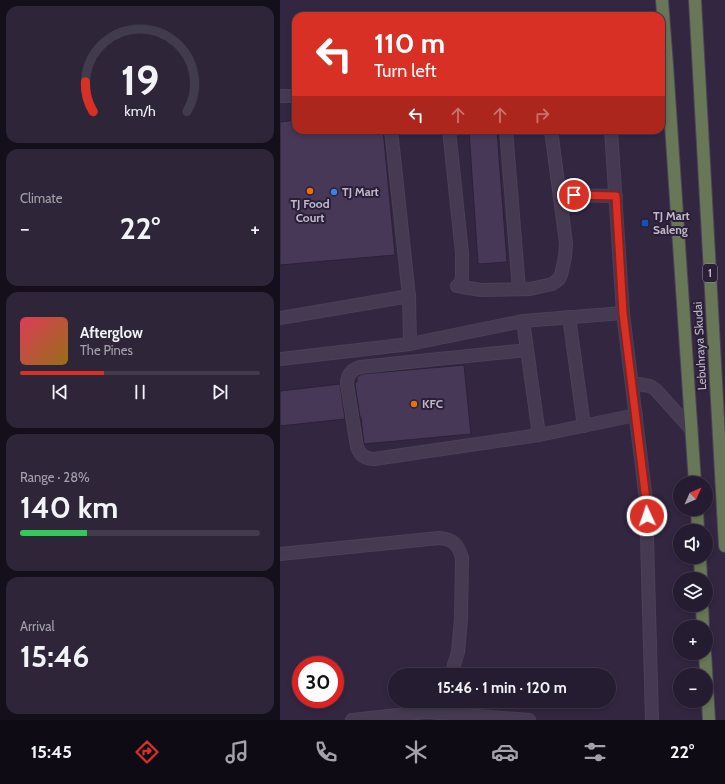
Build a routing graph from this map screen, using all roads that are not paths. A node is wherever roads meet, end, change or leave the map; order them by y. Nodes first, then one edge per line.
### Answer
1 (662, 0) edge
2 (695, 0) edge
3 (662, 12) edge
4 (665, 79) edge
5 (280, 96) edge
6 (292, 96) edge
7 (392, 134) edge
8 (448, 134) edge
9 (506, 134) edge
10 (552, 134) edge
11 (612, 134) edge
12 (560, 195) junction
13 (616, 196) junction
14 (520, 289) junction
15 (409, 296) junction
16 (623, 313) junction
17 (569, 317) junction
18 (280, 318) edge
19 (522, 321) junction
20 (410, 344) junction
21 (527, 350) junction
22 (280, 358) edge
23 (632, 382) junction
24 (636, 415) junction
25 (584, 426) junction
26 (692, 430) junction
27 (539, 435) junction
28 (695, 476) edge
29 (725, 546) edge
30 (280, 554) edge
31 (705, 660) edge
32 (453, 668) edge
33 (429, 708) edge
34 (426, 712) junction
35 (387, 718) edge
36 (472, 718) edge
37 (352, 720) edge
38 (529, 720) edge
39 (652, 720) edge
40 (709, 720) edge

1 - 3 highway, Lebuhraya Skudai
2 - 29 highway, Lebuhraya Skudai / 1
4 - 26 highway, Lebuhraya Skudai
5 - 6 street
7 - 15 street
8 - 14 street
9 - 14 street
10 - 12 street
11 - 13 street
12 - 13 street
12 - 14 street
13 - 16 street
15 - 18 street
15 - 20 street
16 - 17 street
16 - 23 street
17 - 19 street
17 - 25 street
19 - 20 street
19 - 21 street
20 - 22 street
21 - 27 street
21 - 27 street
23 - 24 street
23 - 26 street
24 - 25 street
24 - 39 street
25 - 27 street
26 - 28 highway, Lebuhraya Skudai
30 - 32 street
31 - 40 highway
33 - 34 street
34 - 35 street
34 - 36 street
35 - 37 street
36 - 38 street

